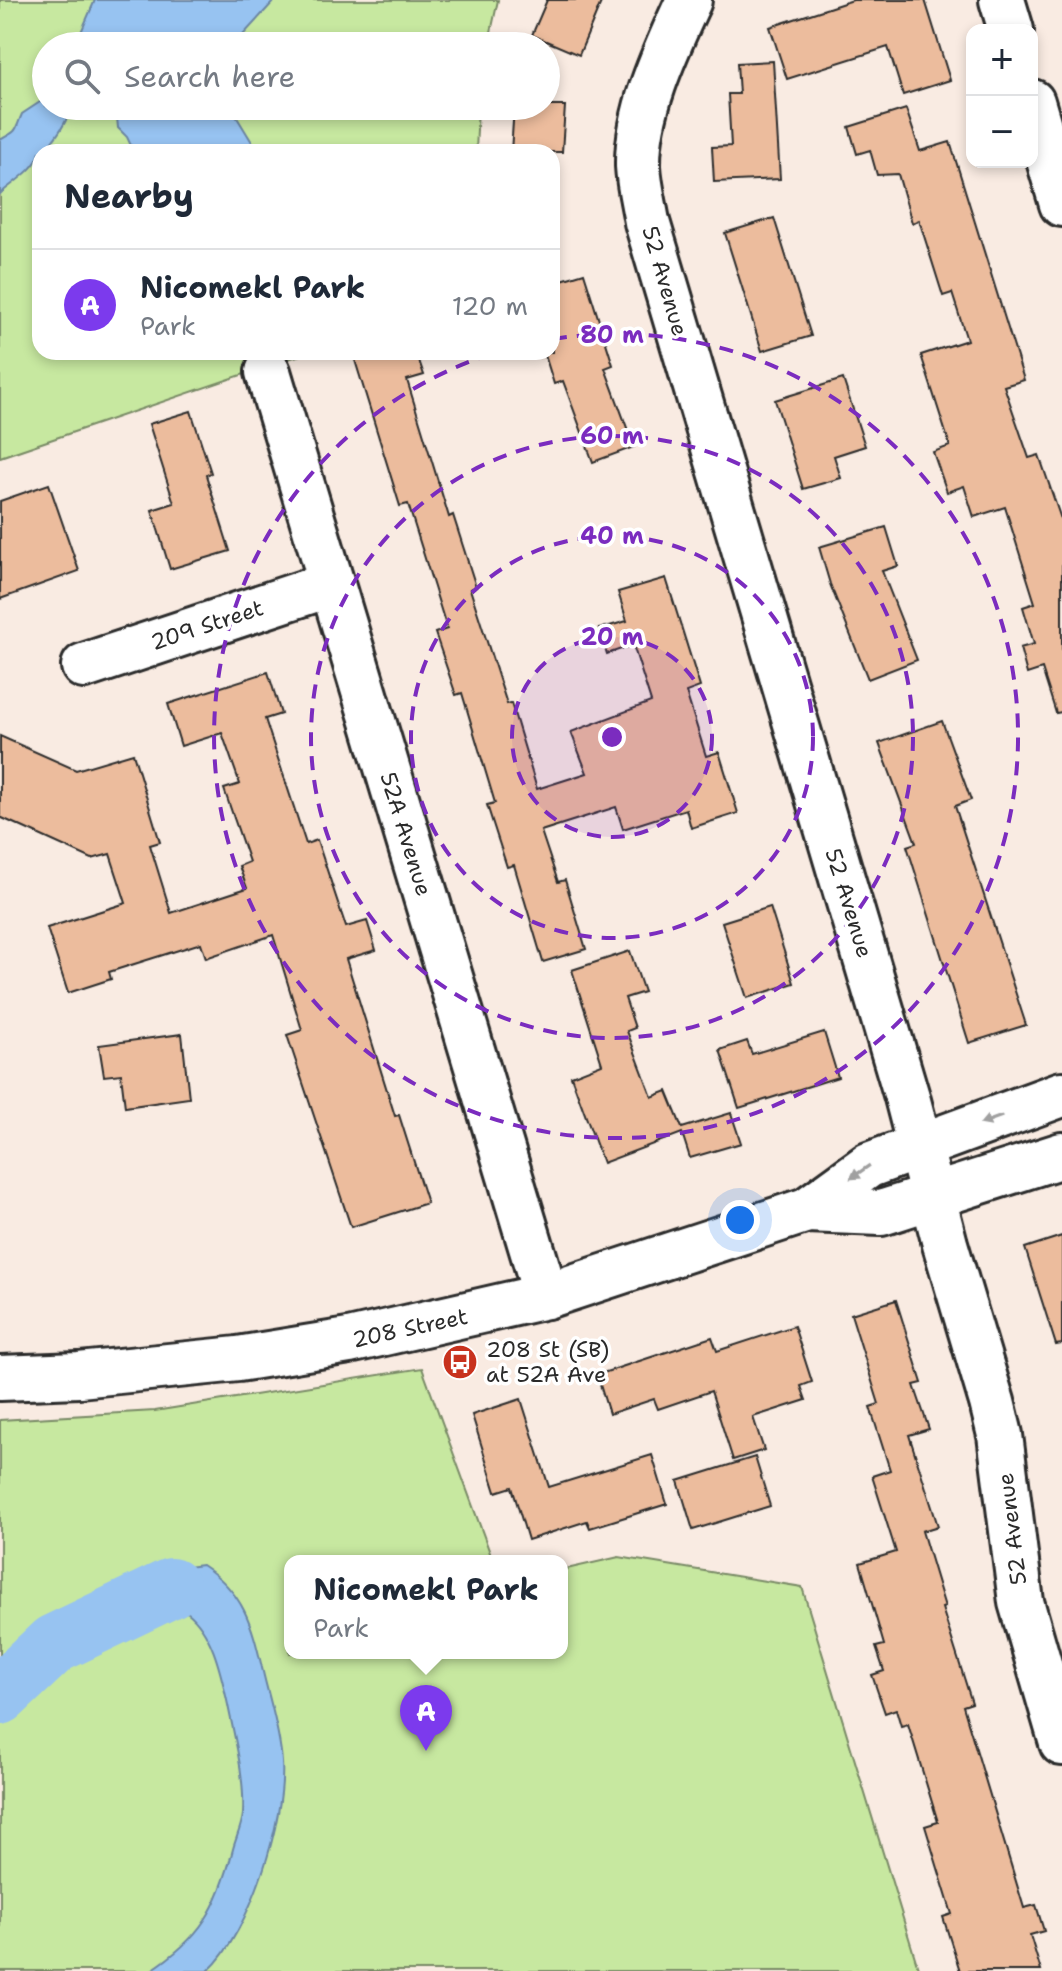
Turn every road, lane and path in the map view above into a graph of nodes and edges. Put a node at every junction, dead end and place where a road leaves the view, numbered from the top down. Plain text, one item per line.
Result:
1 (689, 0) edge
2 (1002, 0) edge
3 (1009, 24) edge
4 (1038, 122) edge
5 (1062, 204) edge
6 (268, 372) dead end
7 (331, 584) junction
8 (84, 666) dead end
9 (1062, 1094) edge
10 (920, 1146) junction
11 (1062, 1155) edge
12 (933, 1197) junction
13 (807, 1210) junction
14 (546, 1296) junction
15 (0, 1378) edge
16 (1062, 1743) edge

1 - 10 street, 52 Avenue
2 - 3 street
4 - 5 street
6 - 7 street, 52A Avenue
7 - 8 street, 209 Street
7 - 14 street, 52A Avenue
9 -> 10 street, 208 Street
10 - 12 street, 52 Avenue
10 -> 13 street, 208 Street
11 - 12 street, 208 Street
12 - 13 street, 208 Street
12 - 16 street, 52 Avenue
13 - 14 street, 208 Street
14 - 15 street, 208 Street

